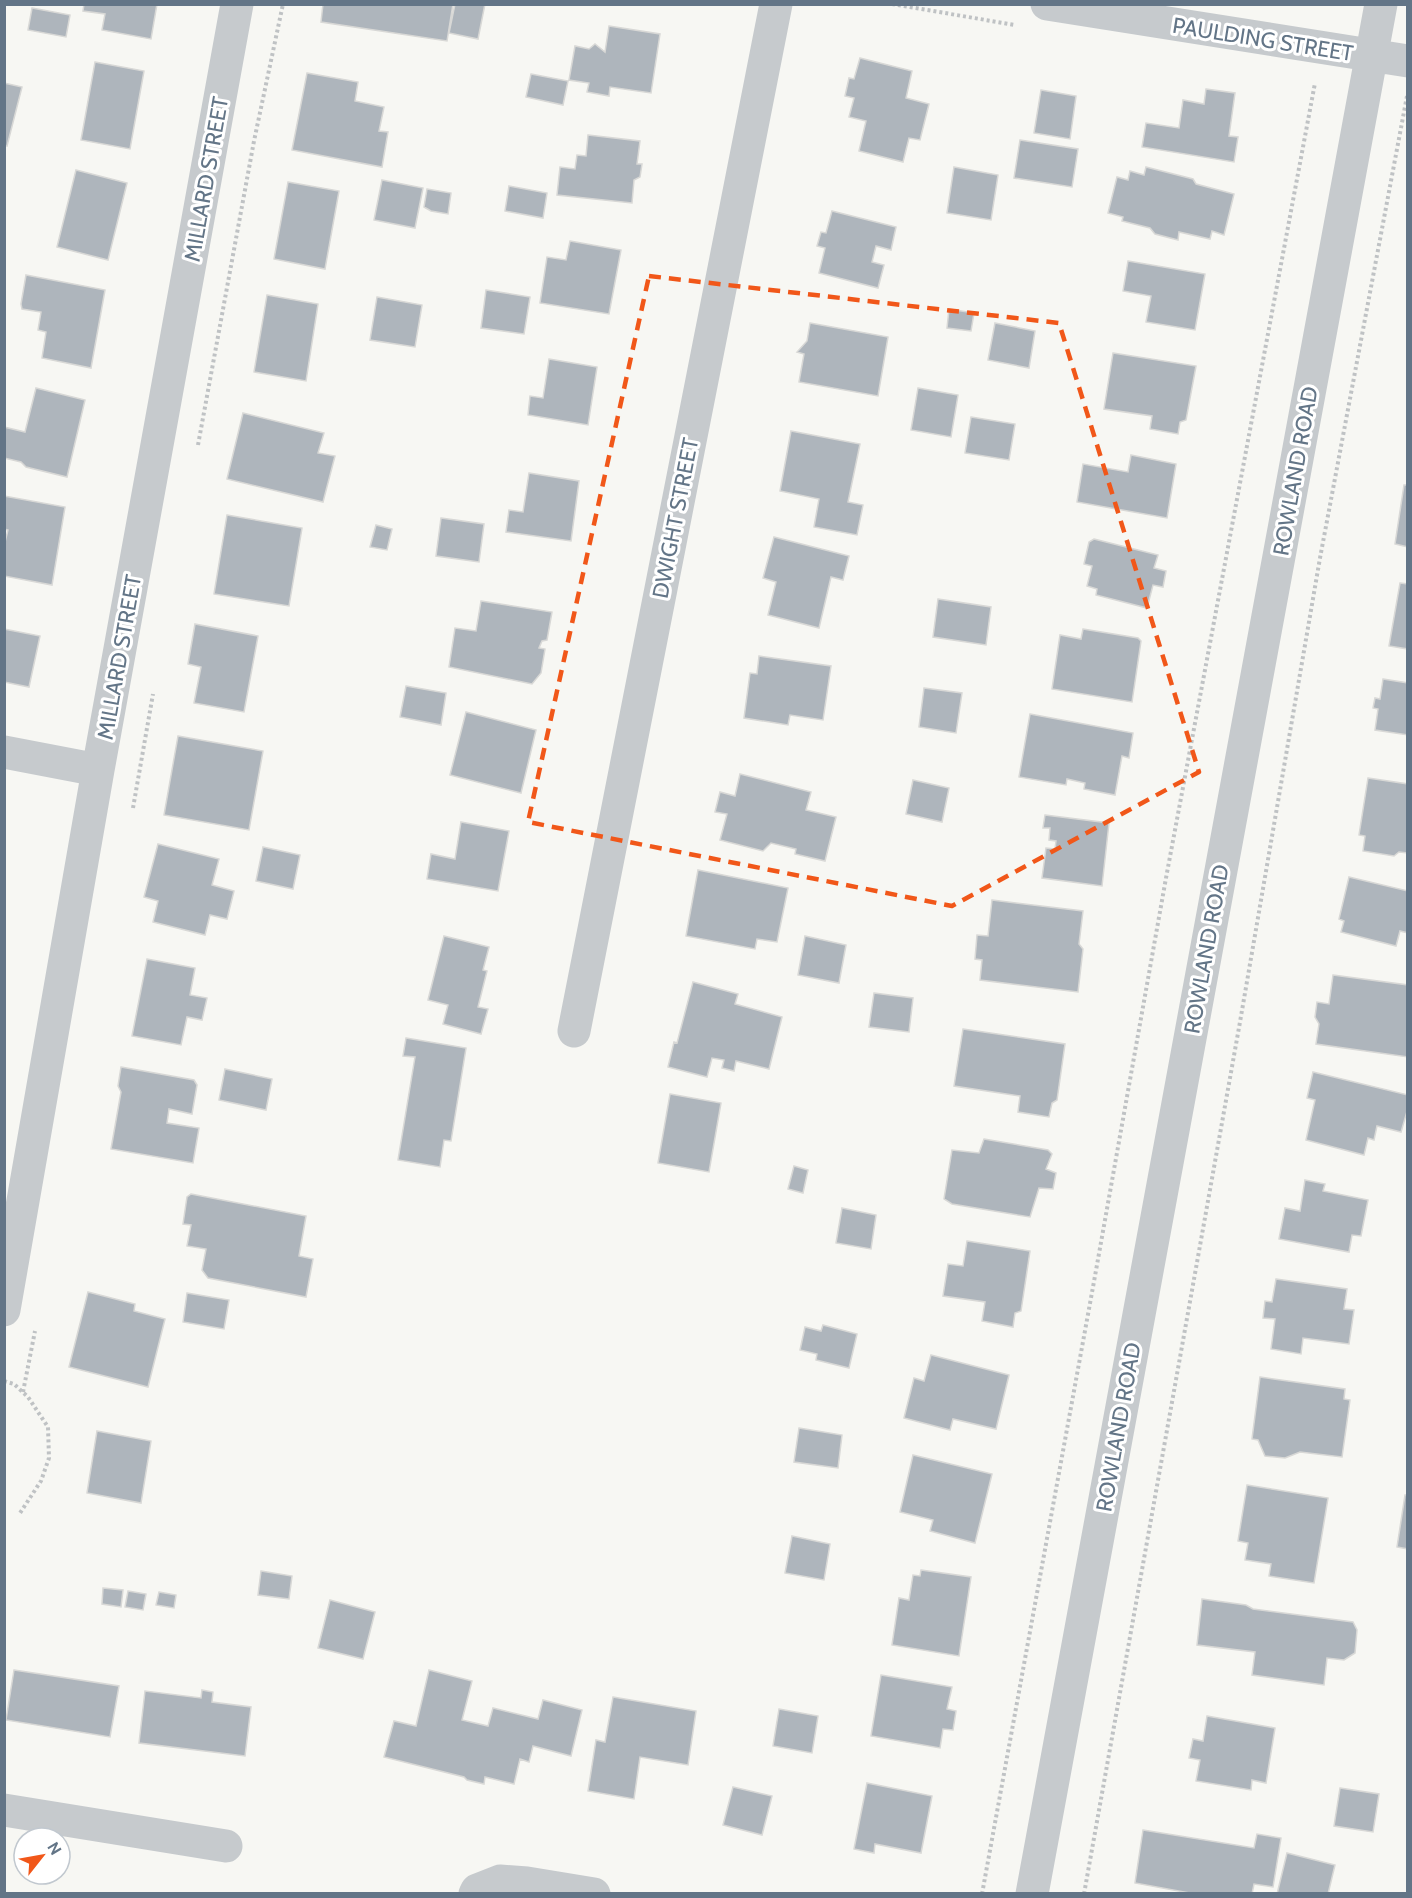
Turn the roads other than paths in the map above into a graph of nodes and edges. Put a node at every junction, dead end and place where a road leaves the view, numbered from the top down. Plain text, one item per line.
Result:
1 (237, 4) edge
2 (776, 4) edge
3 (1047, 4) edge
4 (1381, 4) edge
5 (1372, 56) junction
6 (1407, 61) edge
7 (4, 752) edge
8 (98, 770) junction
9 (574, 1031) dead end
10 (4, 1310) edge
11 (4, 1810) edge
12 (226, 1846) dead end
13 (476, 1892) edge
14 (594, 1893) edge
15 (1032, 1893) edge

1 - 8 street, MILLARD STREET
2 - 9 street, DWIGHT STREET
3 - 5 street, PAULDING STREET
4 - 5 street, ROWLAND ROAD
5 - 6 street, PAULDING STREET
5 - 15 street, ROWLAND ROAD
7 - 8 street
8 - 10 street, MILLARD STREET
11 - 12 street
13 - 14 street

